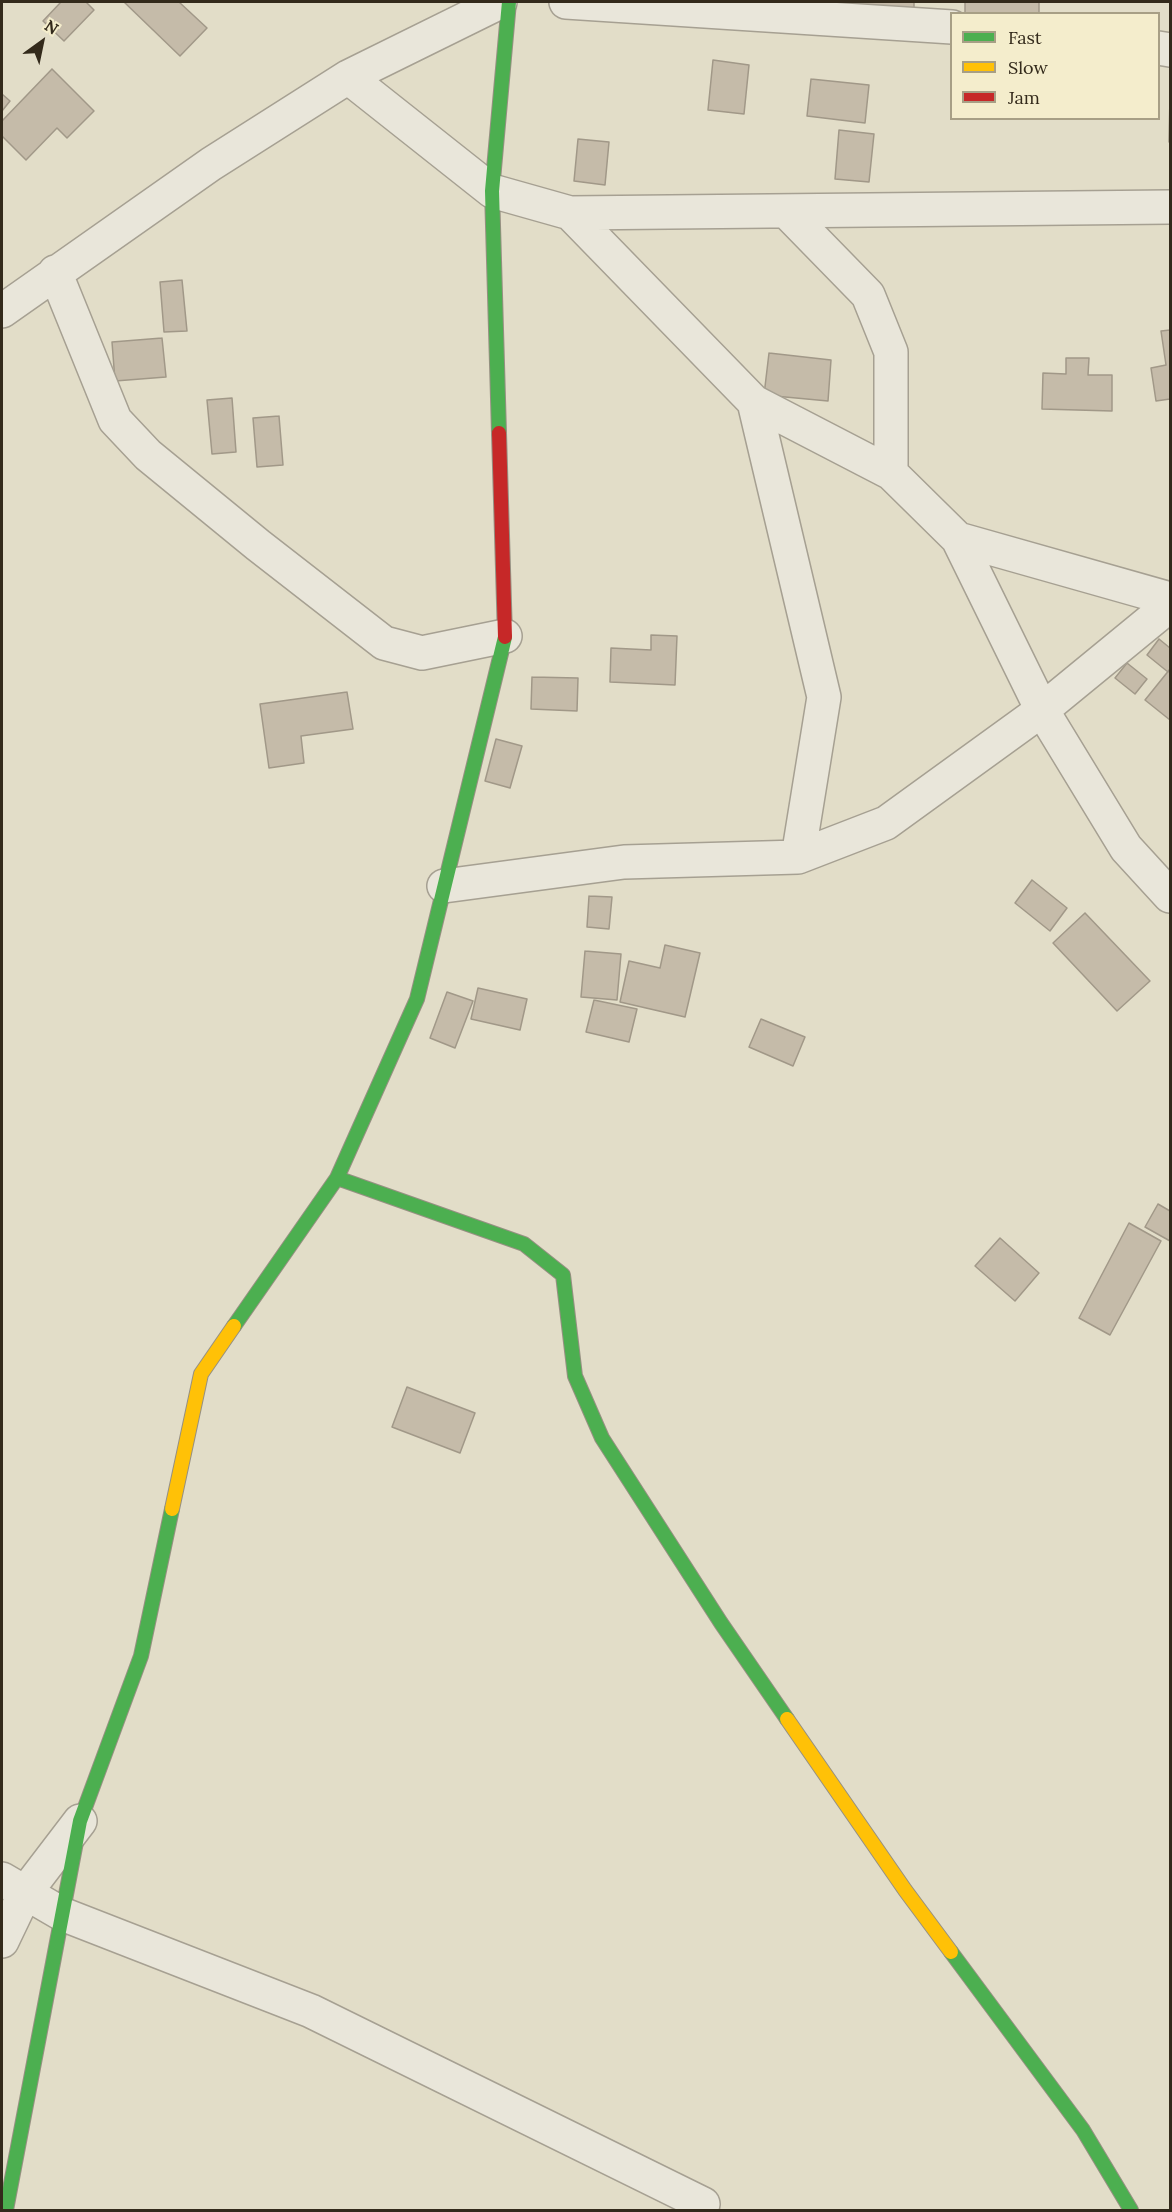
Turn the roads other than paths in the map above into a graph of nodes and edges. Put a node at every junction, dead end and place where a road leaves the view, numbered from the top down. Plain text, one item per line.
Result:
1 (500, 2) edge
2 (509, 2) edge
3 (566, 2) edge
4 (950, 27) edge
5 (348, 77) junction
6 (492, 191) junction
7 (1170, 207) edge
8 (786, 211) junction
9 (570, 213) junction
10 (56, 272) junction
11 (2, 310) edge
12 (754, 402) junction
13 (891, 473) junction
14 (958, 539) junction
15 (1170, 599) edge
16 (1170, 604) edge
17 (506, 636) junction
18 (1042, 710) junction
19 (798, 857) junction
20 (444, 886) junction
21 (1170, 896) edge
22 (337, 1178) junction
23 (80, 1821) junction
24 (13, 1886) edge
25 (62, 1914) junction
26 (2, 1941) edge
27 (703, 2204) dead end
28 (6, 2211) edge
29 (1131, 2211) edge

1 - 5 street
2 - 6 street
3 - 4 street
5 - 6 street
5 - 10 street
6 - 9 street
6 - 17 street
7 - 8 street
8 - 9 street
8 - 13 street
9 - 12 street
10 - 11 street
10 - 17 street
12 - 13 street
12 - 19 street
13 - 14 street
14 - 15 street
14 - 18 street
16 - 18 street
17 - 20 street
18 - 19 street
18 - 21 street
19 - 20 street
20 - 22 street
22 - 23 street
22 - 29 street
23 - 24 street
23 - 25 street
24 - 25 street
24 - 26 street
25 - 27 street
25 - 28 street

